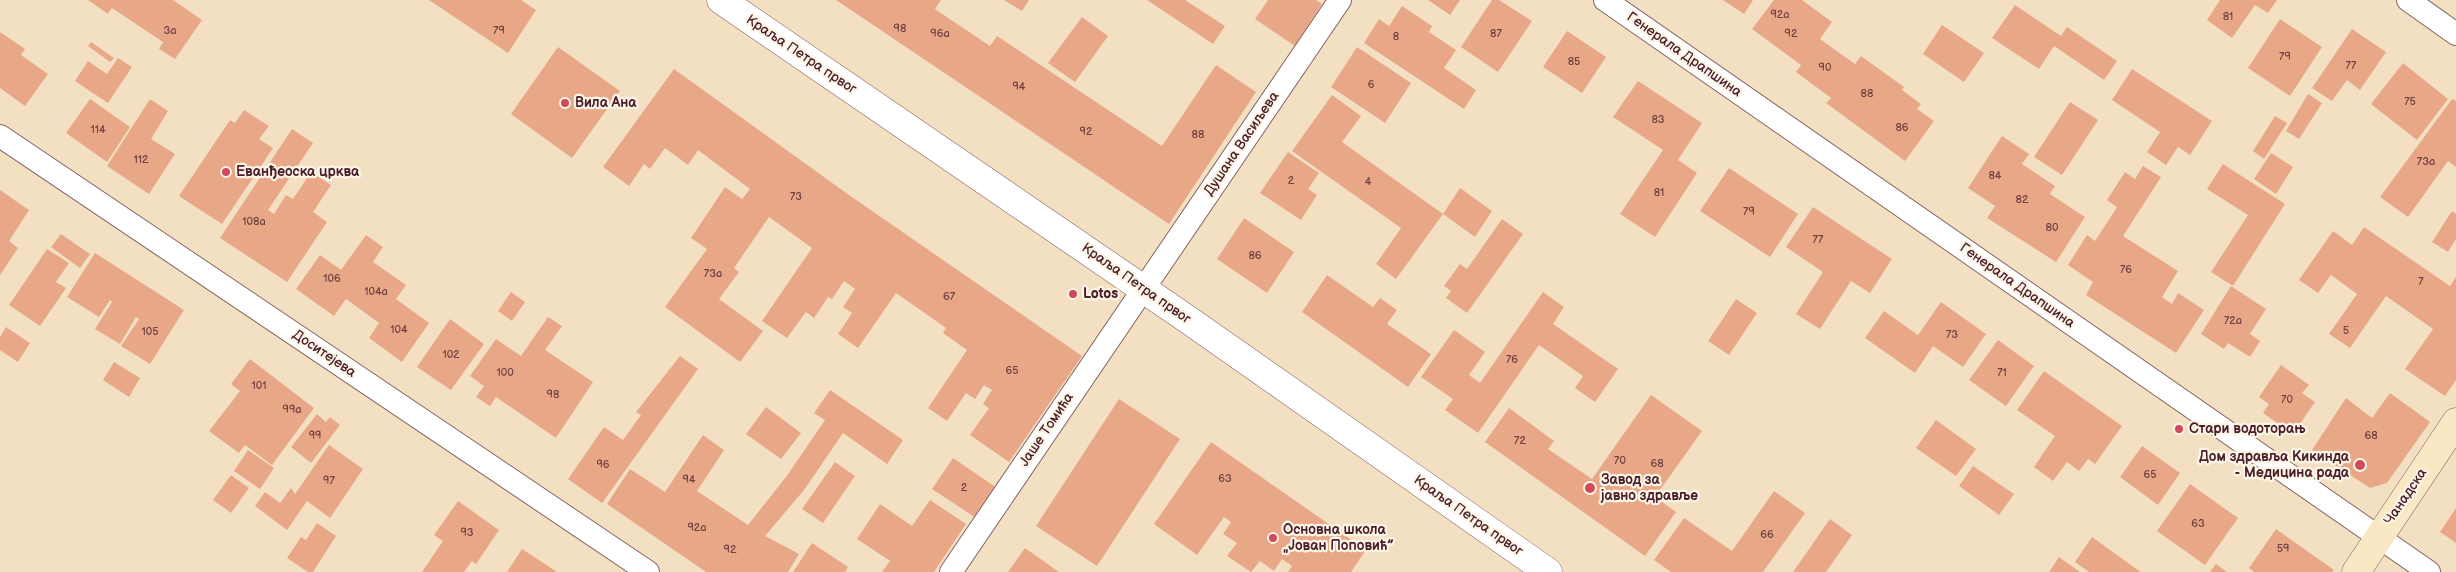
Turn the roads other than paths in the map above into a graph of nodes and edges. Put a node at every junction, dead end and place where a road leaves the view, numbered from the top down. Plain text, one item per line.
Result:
1 (721, 0) edge
2 (1340, 0) edge
3 (1605, 0) edge
4 (2408, 0) edge
5 (2456, 34) edge
6 (0, 136) edge
7 (1143, 289) junction
8 (2456, 422) edge
9 (2379, 537) junction
10 (648, 572) edge
11 (951, 572) edge
12 (1548, 572) edge
13 (2356, 572) edge
14 (2429, 572) edge

1 - 7 street, Краља Петра првог
2 - 7 street, Душана Васиљева
3 - 9 street, Генерала Драпшина
4 - 5 street
6 - 10 street, Доситејева
7 - 11 street, Јаше Томића
7 - 12 street, Краља Петра првог
8 - 9 main road, Чанадска
9 - 13 main road, Чанадска
9 - 14 street, Генерала Драпшина

